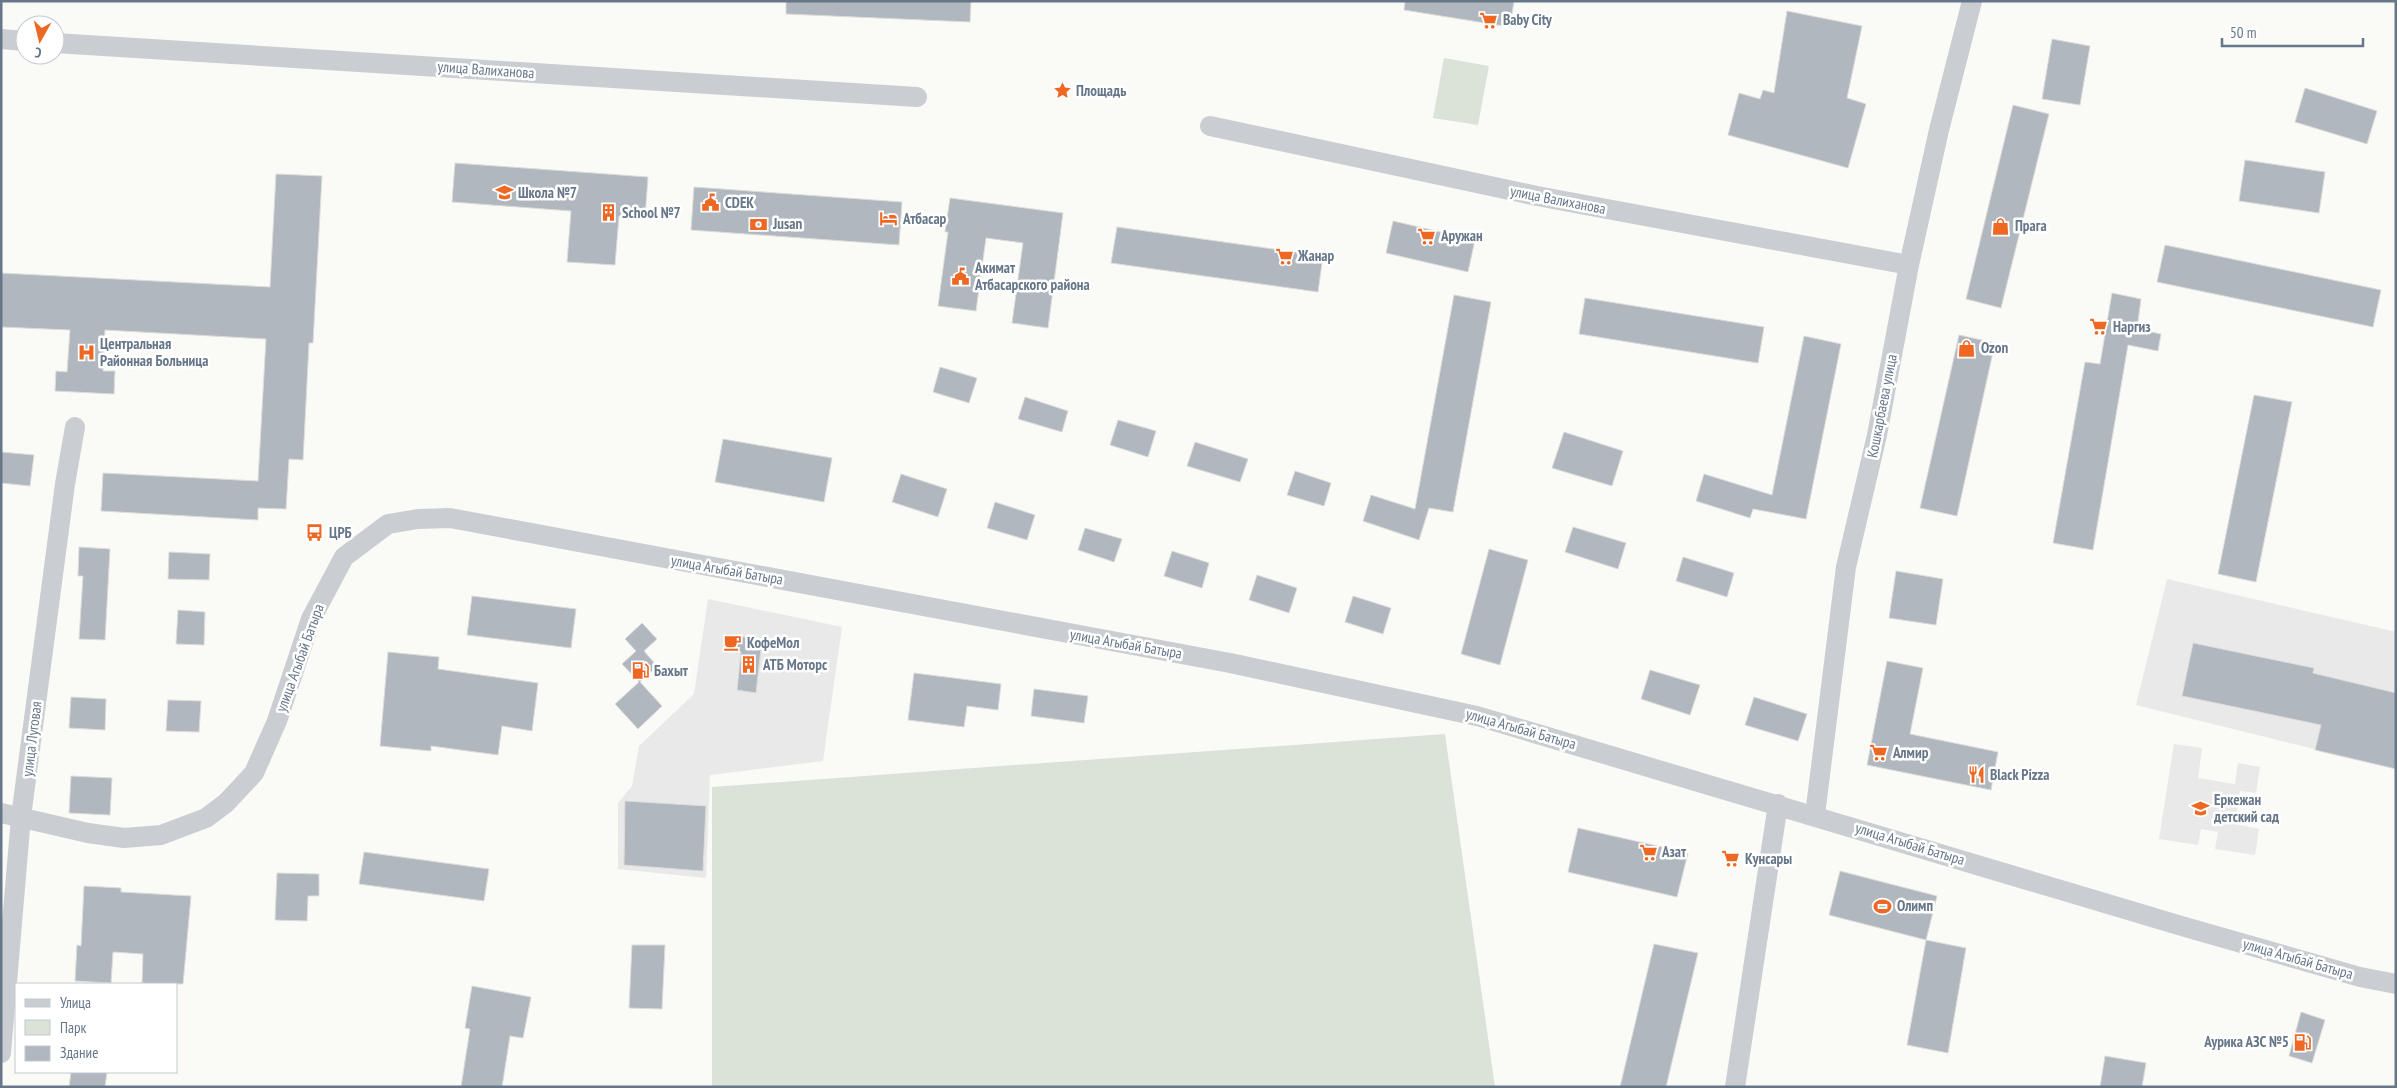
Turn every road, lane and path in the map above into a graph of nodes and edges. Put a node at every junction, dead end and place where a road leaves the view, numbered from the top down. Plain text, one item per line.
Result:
1 (1972, 1) edge
2 (1, 39) edge
3 (15, 40) edge
4 (65, 43) edge
5 (918, 97) dead end
6 (1210, 126) dead end
7 (1909, 265) junction
8 (75, 427) dead end
9 (1778, 804) junction
10 (1, 813) edge
11 (1815, 815) junction
12 (21, 817) junction
13 (2396, 984) edge
14 (3, 1006) edge
15 (1, 1053) edge
16 (1735, 1087) edge

1 - 7 street, Кошкарбаева улица
2 - 3 street
4 - 5 street, улица Валиханова
6 - 7 street, улица Валиханова
7 - 11 street, Кошкарбаева улица
8 - 12 street, улица Луговая
9 - 11 street, улица Агыбай Батыра
9 - 12 street, улица Агыбай Батыра
9 - 16 street
10 - 12 street, улица Агыбай Батыра
11 - 13 street, улица Агыбай Батыра
12 - 14 street, улица Луговая
14 - 15 street, улица Луговая

